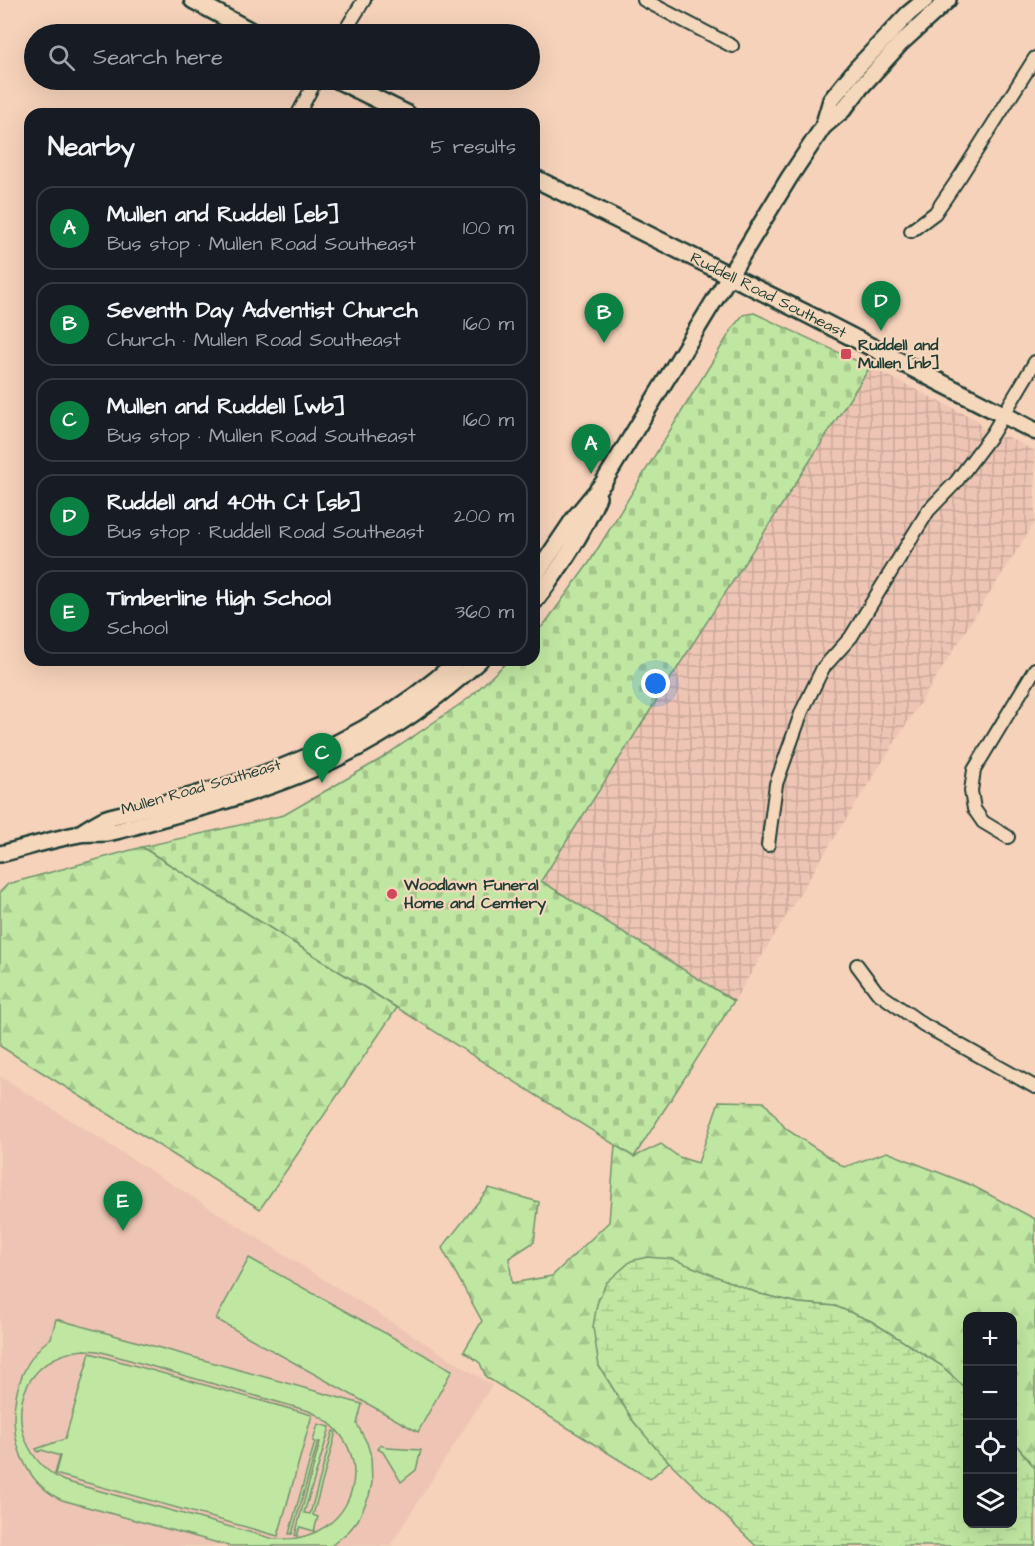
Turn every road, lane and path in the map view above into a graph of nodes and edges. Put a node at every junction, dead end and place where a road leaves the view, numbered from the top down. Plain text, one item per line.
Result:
1 (193, 0) edge
2 (364, 0) edge
3 (644, 0) edge
4 (925, 0) edge
5 (948, 0) edge
6 (237, 24) edge
7 (349, 24) edge
8 (732, 46) dead end
9 (1035, 58) edge
10 (311, 90) edge
11 (358, 90) edge
12 (301, 108) edge
13 (394, 108) edge
14 (823, 127) junction
15 (540, 181) edge
16 (911, 231) dead end
17 (730, 276) junction
18 (1035, 363) edge
19 (1003, 414) junction
20 (1035, 431) edge
21 (603, 483) junction
22 (540, 569) edge
23 (540, 594) edge
24 (452, 666) edge
25 (473, 666) edge
26 (1035, 669) edge
27 (77, 834) junction
28 (1008, 837) dead end
29 (768, 845) dead end
30 (0, 855) edge
31 (857, 965) dead end
32 (1035, 1087) edge

1 - 6 main road
2 - 7 street
3 - 8 street
4 - 14 street
5 - 14 street
9 - 16 street
10 - 12 street
11 - 13 main road
14 - 17 street
15 - 17 main road, Ruddell Road Southeast
17 - 19 main road, Ruddell Road Southeast
17 - 21 street
18 - 19 street
19 - 20 main road, Ruddell Road Southeast
19 - 29 street
21 - 22 street
21 - 23 street
24 - 27 street, Mullen Road Southeast
25 - 27 street, Mullen Road Southeast
26 - 28 street
27 - 30 street, Mullen Road Southeast
31 - 32 street

